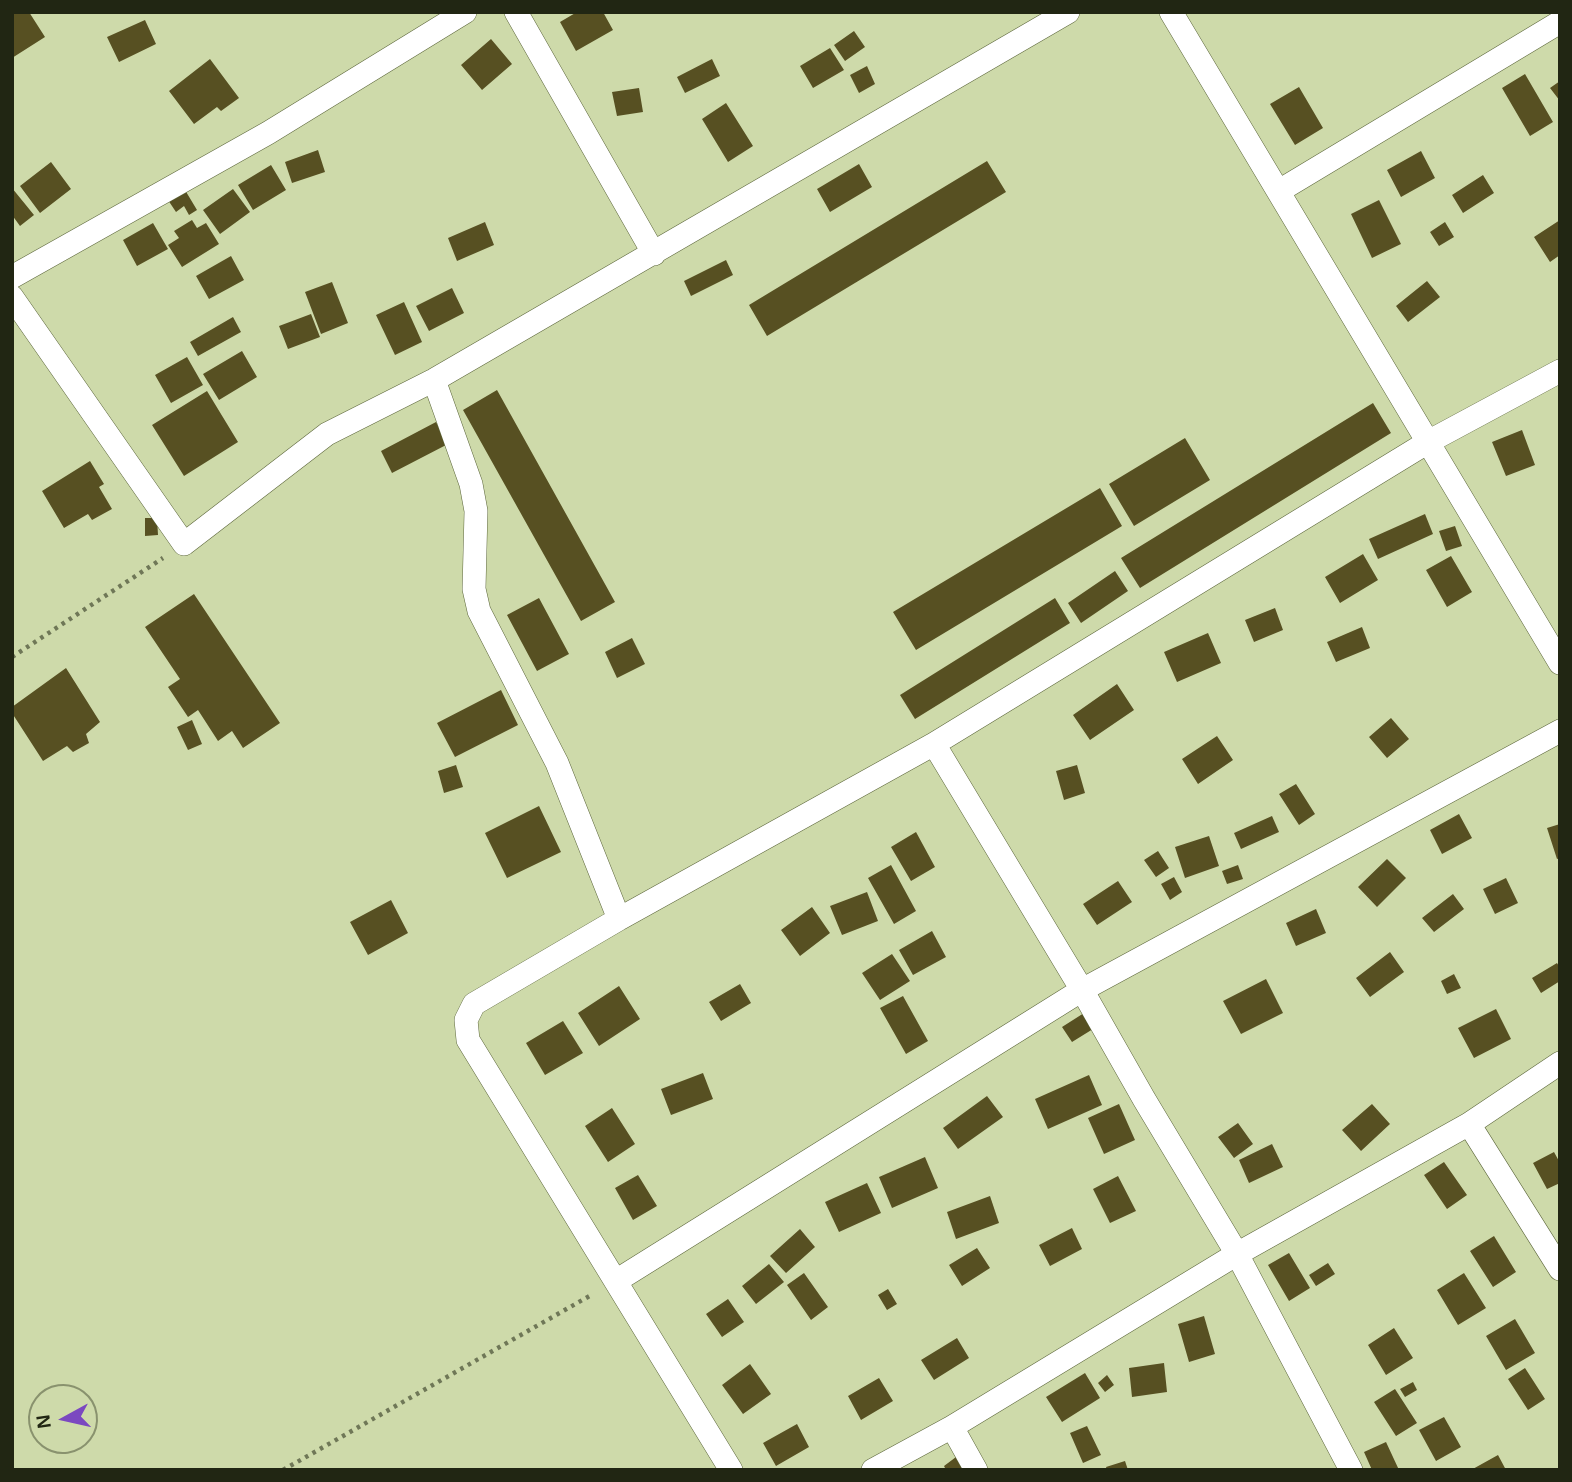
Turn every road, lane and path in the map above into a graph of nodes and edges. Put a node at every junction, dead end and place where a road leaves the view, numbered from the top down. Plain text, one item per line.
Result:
1 (465, 12) edge
2 (516, 12) edge
3 (1068, 12) edge
4 (1171, 12) edge
5 (1560, 22) edge
6 (1279, 191) junction
7 (654, 254) junction
8 (12, 277) edge
9 (12, 298) edge
10 (1560, 371) edge
11 (435, 380) junction
12 (1428, 442) junction
13 (184, 544) junction
14 (12, 657) edge
15 (1560, 663) edge
16 (1560, 732) edge
17 (934, 744) junction
18 (619, 919) junction
19 (1082, 990) junction
20 (1560, 1063) edge
21 (1469, 1124) junction
22 (1237, 1254) junction
23 (1560, 1269) edge
24 (616, 1281) junction
25 (952, 1427) junction
26 (283, 1470) edge
27 (731, 1470) edge
28 (873, 1470) edge
29 (976, 1470) edge
30 (1351, 1470) edge

1 - 8 street
2 - 7 street
3 - 7 street
4 - 6 street
5 - 6 street
6 - 12 street
7 - 11 street
9 - 13 street
10 - 12 street
11 - 13 street
11 - 18 street
12 - 15 street
12 - 17 street
13 - 14 path
16 - 19 street
17 - 18 street
17 - 19 street
18 - 24 street
19 - 22 street
19 - 24 street
20 - 21 street
21 - 22 street
21 - 23 street
22 - 25 street
22 - 30 street
24 - 26 path
24 - 27 street
25 - 28 street
25 - 29 street

